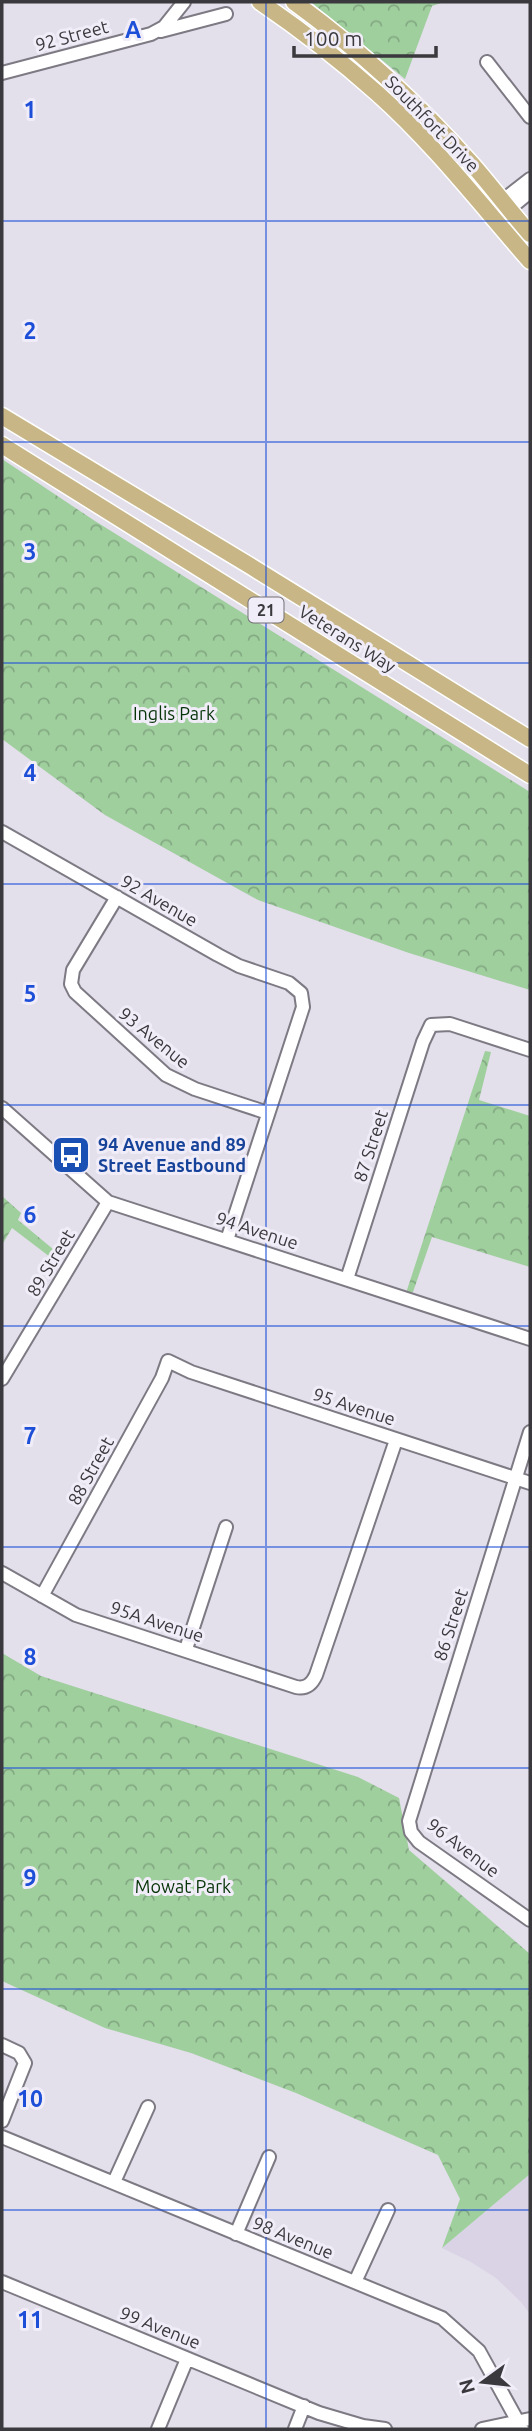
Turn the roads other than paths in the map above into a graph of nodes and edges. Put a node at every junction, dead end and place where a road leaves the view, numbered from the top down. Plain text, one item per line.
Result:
1 (184, 2) edge
2 (260, 2) edge
3 (294, 2) edge
4 (226, 13) dead end
5 (151, 34) junction
6 (487, 62) dead end
7 (2, 73) edge
8 (530, 117) edge
9 (530, 178) edge
10 (530, 192) edge
11 (506, 205) junction
12 (491, 216) junction
13 (530, 234) edge
14 (530, 261) edge
15 (2, 416) edge
16 (2, 445) edge
17 (530, 740) edge
18 (530, 775) edge
19 (2, 832) edge
20 (117, 897) junction
21 (530, 1050) edge
22 (2, 1108) edge
23 (268, 1113) junction
24 (108, 1202) junction
25 (228, 1240) junction
26 (347, 1279) junction
27 (530, 1339) edge
28 (168, 1361) joint
29 (2, 1379) edge
30 (530, 1432) edge
31 (396, 1440) junction
32 (516, 1478) junction
33 (530, 1483) edge
34 (226, 1527) dead end
35 (2, 1573) edge
36 (42, 1596) junction
37 (186, 1650) junction
38 (409, 1828) joint
39 (530, 1920) edge
40 (2, 2045) edge
41 (148, 2107) dead end
42 (2, 2121) edge
43 (2, 2137) edge
44 (269, 2157) dead end
45 (114, 2182) junction
46 (388, 2210) dead end
47 (236, 2234) junction
48 (2, 2282) edge
49 (355, 2282) junction
50 (187, 2359) junction
51 (304, 2406) junction
52 (524, 2424) edge
53 (158, 2429) edge
54 (295, 2429) edge
55 (385, 2429) edge
56 (482, 2429) edge

1 - 5 street, 92 Street
2 - 12 main road, Southfort Drive
3 - 11 main road, Southfort Drive
4 - 5 street, 92 Street
5 - 7 street, 92 Street
6 - 8 street
9 - 11 street
10 - 11 street
11 - 12 street
11 - 13 main road, Southfort Drive
12 - 14 main road, Southfort Drive
15 - 17 main road, Veterans Way / 21
16 - 18 main road, Veterans Way / 21
19 - 20 street, 92 Avenue
20 - 23 street, 92 Avenue
20 - 23 street, 93 Avenue
21 - 26 street, 87 Street
22 - 24 street, 94 Avenue
23 - 25 street
24 - 25 street, 94 Avenue
24 - 29 street, 89 Street
25 - 26 street, 94 Avenue
26 - 27 street, 94 Avenue
28 - 31 street, 95 Avenue
28 - 36 street, 88 Street
30 - 32 street, 86 Street
31 - 32 street, 95 Avenue
31 - 37 street, 95A Avenue
32 - 33 street, 95 Avenue
32 - 38 street, 86 Street
34 - 37 street
35 - 36 street, 95A Avenue
36 - 37 street, 95A Avenue
38 - 39 street, 96 Avenue
40 - 42 street
41 - 45 street
43 - 45 street, 98 Avenue
44 - 47 street
45 - 47 street, 98 Avenue
46 - 49 street
47 - 49 street, 98 Avenue
48 - 50 street, 99 Avenue
49 - 52 street, 98 Avenue
50 - 51 street, 99 Avenue
50 - 53 street
51 - 54 street
51 - 55 street, 99 Avenue
52 - 56 street

